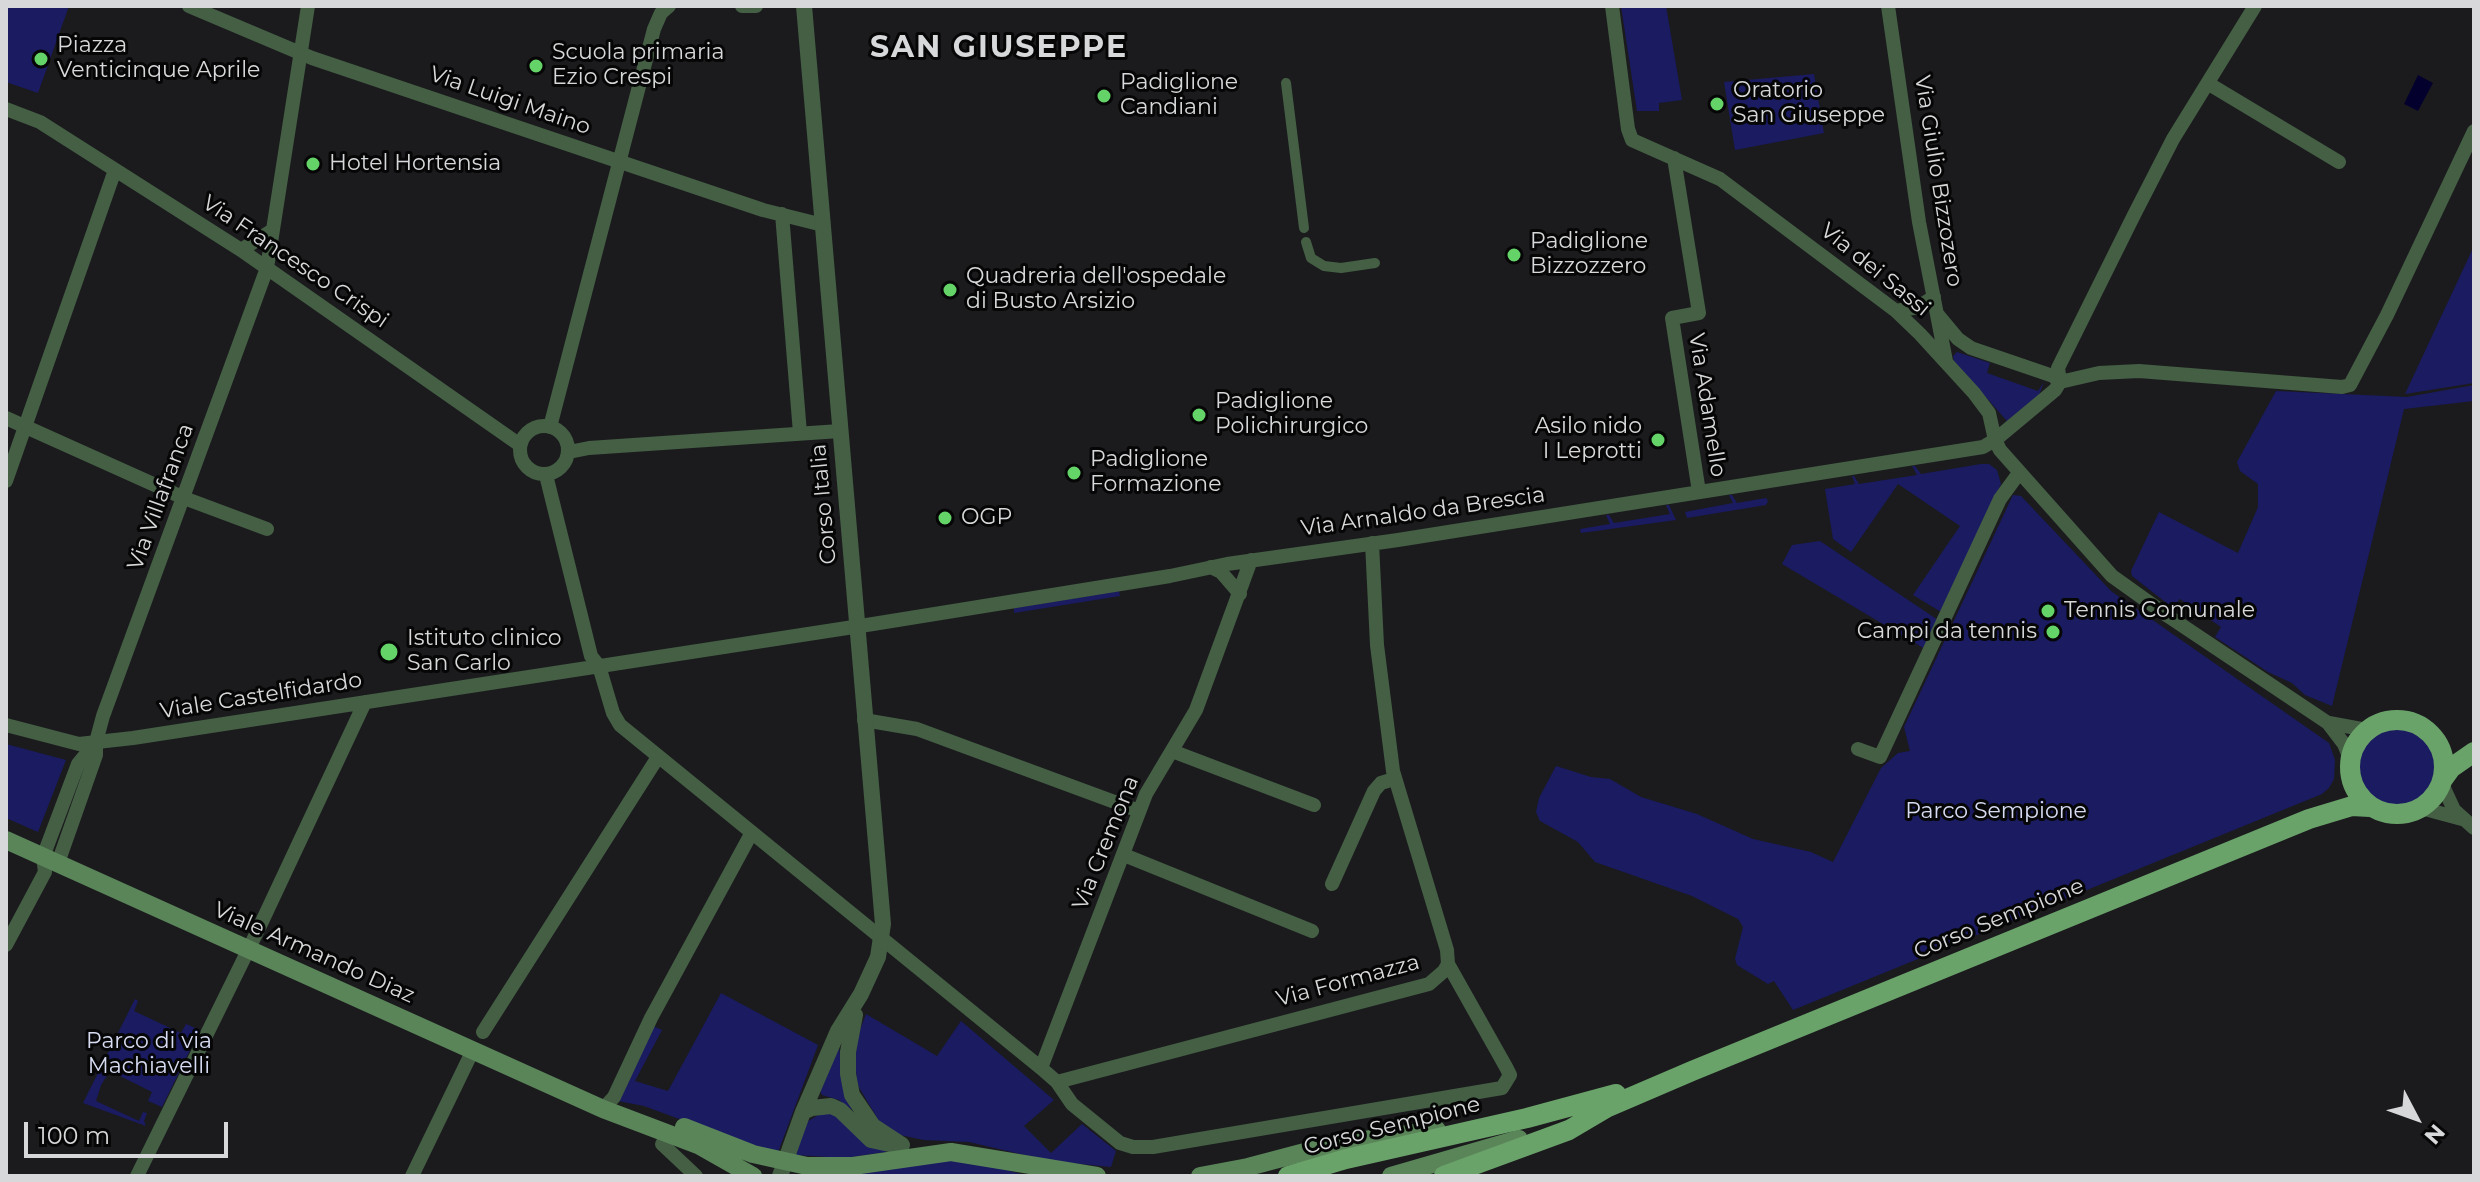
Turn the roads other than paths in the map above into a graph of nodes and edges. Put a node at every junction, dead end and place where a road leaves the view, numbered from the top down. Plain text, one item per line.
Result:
1 (189, 6) edge
2 (308, 6) edge
3 (669, 6) edge
4 (742, 6) edge
5 (756, 6) edge
6 (803, 6) edge
7 (1612, 6) edge
8 (1888, 6) edge
9 (2255, 6) edge
10 (301, 53) junction
11 (1286, 83) dead end
12 (2209, 84) junction
13 (6, 109) edge
14 (2474, 131) edge
15 (1674, 158) junction
16 (618, 162) junction
17 (2339, 162) dead end
18 (115, 170) junction
19 (782, 214) junction
20 (823, 225) junction
21 (1304, 228) dead end
22 (273, 230) junction
23 (1306, 242) dead end
24 (241, 250) junction
25 (1375, 263) dead end
26 (267, 268) junction
27 (1934, 297) junction
28 (1896, 311) junction
29 (1938, 315) junction
30 (1977, 351) junction
31 (1946, 362) junction
32 (2060, 382) junction
33 (6, 418) edge
34 (25, 427) junction
35 (550, 427) junction
36 (840, 431) junction
37 (800, 433) junction
38 (1995, 440) junction
39 (520, 445) junction
40 (569, 452) junction
41 (2019, 473) junction
42 (546, 475) junction
43 (6, 481) edge
44 (1699, 492) junction
45 (184, 498) junction
46 (267, 529) dead end
47 (1372, 543) junction
48 (1251, 560) junction
49 (1211, 567) junction
50 (1240, 594) junction
51 (856, 625) junction
52 (599, 666) junction
53 (365, 702) junction
54 (864, 720) junction
55 (2328, 723) junction
56 (6, 725) edge
57 (2367, 730) junction
58 (2437, 741) junction
59 (96, 742) junction
60 (1858, 749) dead end
61 (2474, 750) edge
62 (1172, 751) junction
63 (658, 757) junction
64 (2350, 768) junction
65 (1394, 779) junction
66 (2442, 781) junction
67 (1314, 805) dead end
68 (2370, 807) junction
69 (2421, 808) junction
70 (1139, 811) junction
71 (2325, 813) junction
72 (2468, 824) edge
73 (751, 834) junction
74 (6, 840) edge
75 (1124, 855) junction
76 (51, 860) junction
77 (1332, 884) dead end
78 (1312, 931) dead end
79 (883, 937) junction
80 (6, 945) edge
81 (248, 950) junction
82 (1448, 964) junction
83 (861, 994) junction
84 (479, 1039) junction
85 (1041, 1068) junction
86 (1692, 1071) junction
87 (1057, 1082) junction
88 (1608, 1107) junction
89 (603, 1109) junction
90 (803, 1112) junction
91 (1527, 1118) junction
92 (663, 1119) junction
93 (662, 1144) junction
94 (902, 1145) junction
95 (939, 1153) junction
96 (986, 1156) junction
97 (137, 1176) edge
98 (412, 1176) edge
99 (696, 1176) edge
100 (730, 1176) edge
101 (753, 1176) edge
102 (780, 1176) edge
103 (798, 1176) edge
104 (1037, 1176) edge
105 (1097, 1176) edge
106 (1200, 1176) edge
107 (1288, 1176) edge
108 (1391, 1176) edge
109 (1444, 1176) edge

1 - 10 street, Via Luigi Maino
2 - 10 street, Via Villafranca
3 - 16 street
4 - 5 street
6 - 20 street, Corso Italia
7 - 15 street, Via dei Sassi
8 - 27 street, Via Giulio Bizzozero
9 - 12 street
10 - 16 street, Via Luigi Maino
10 - 22 street, Via Villafranca
11 - 21 street
12 - 17 street
12 - 32 street
13 - 18 street, Via Francesco Crispi
14 - 32 street
15 - 28 street, Via dei Sassi
15 - 44 street, Via Adamello
16 - 19 street, Via Luigi Maino
16 - 35 street
18 - 24 street, Via Francesco Crispi
18 - 34 street
19 - 20 street, Via Luigi Maino
19 - 37 street
20 - 36 street, Corso Italia
22 - 24 street
22 - 26 street, Via Villafranca
23 - 25 street
24 - 26 street, Via Francesco Crispi
26 - 39 street, Via Francesco Crispi
26 - 45 street, Via Villafranca
27 - 28 street
27 - 29 street, Via Giulio Bizzozero
28 - 31 street, Via dei Sassi
29 - 30 street
29 - 31 street, Via Giulio Bizzozero
30 - 31 street
30 - 32 street
31 - 38 street, Via dei Sassi
32 - 38 street
33 - 34 street
34 - 43 street
34 - 45 street
35 - 39 street
35 - 40 street
36 - 37 street
36 - 51 street, Corso Italia
37 - 40 street
38 - 41 street, Via dei Sassi
38 - 44 street, Via Arnaldo da Brescia
39 - 42 street, Via Francesco Crispi
40 - 42 street
41 - 55 street, Via dei Sassi
41 - 60 street
42 - 52 street
44 - 47 street, Via Arnaldo da Brescia
45 - 46 street
45 - 59 street, Via Villafranca
47 - 48 street, Via Arnaldo da Brescia
47 - 65 street, Via Formazza
48 - 49 street, Via Arnaldo da Brescia
48 - 50 street, Via Cremona
49 - 50 street
49 - 51 street, Via Arnaldo da Brescia
50 - 62 street, Via Cremona
51 - 52 street, Viale Castelfidardo
51 - 54 street, Corso Italia
52 - 53 street, Viale Castelfidardo
52 - 63 street
53 - 59 street, Viale Castelfidardo
53 - 81 street
54 - 70 street
54 - 79 street, Corso Italia
55 - 57 street, Via dei Sassi
55 - 64 street, Via dei Sassi
56 - 59 street, Viale Castelfidardo
57 - 58 main road
57 - 64 main road
58 - 61 main road
58 - 66 main road
59 - 76 street, Via Villafranca
61 - 66 main road
62 - 67 street
62 - 70 street, Via Cremona
63 - 73 street
63 - 84 street
64 - 68 main road
64 - 71 main road
65 - 77 street
65 - 82 street, Via Formazza
66 - 69 main road
66 - 72 street
68 - 69 main road
68 - 71 main road, Corso Sempione
69 - 72 street
70 - 75 street, Via Cremona
71 - 86 main road, Corso Sempione
73 - 79 street
73 - 89 street
74 - 76 main road, Viale Armando Diaz
75 - 78 street
75 - 85 street, Via Cremona
76 - 80 street, Via Villafranca
76 - 81 main road, Viale Armando Diaz
79 - 83 street, Corso Italia
79 - 85 street
81 - 84 main road, Viale Armando Diaz
81 - 97 street
82 - 87 street, Via Formazza
82 - 87 street
83 - 90 street
83 - 94 street
84 - 89 main road, Viale Armando Diaz
84 - 98 street
85 - 87 street
86 - 88 main road, Corso Sempione
86 - 91 main road, Corso Sempione
88 - 108 main road
88 - 109 main road, Corso Sempione
89 - 92 main road
89 - 93 main road
89 - 101 main road
90 - 94 street
90 - 102 street
91 - 106 main road
91 - 107 main road, Corso Sempione
92 - 95 main road
92 - 103 main road
93 - 99 street
93 - 100 main road
94 - 95 street
95 - 96 main road
96 - 104 main road
96 - 105 main road

